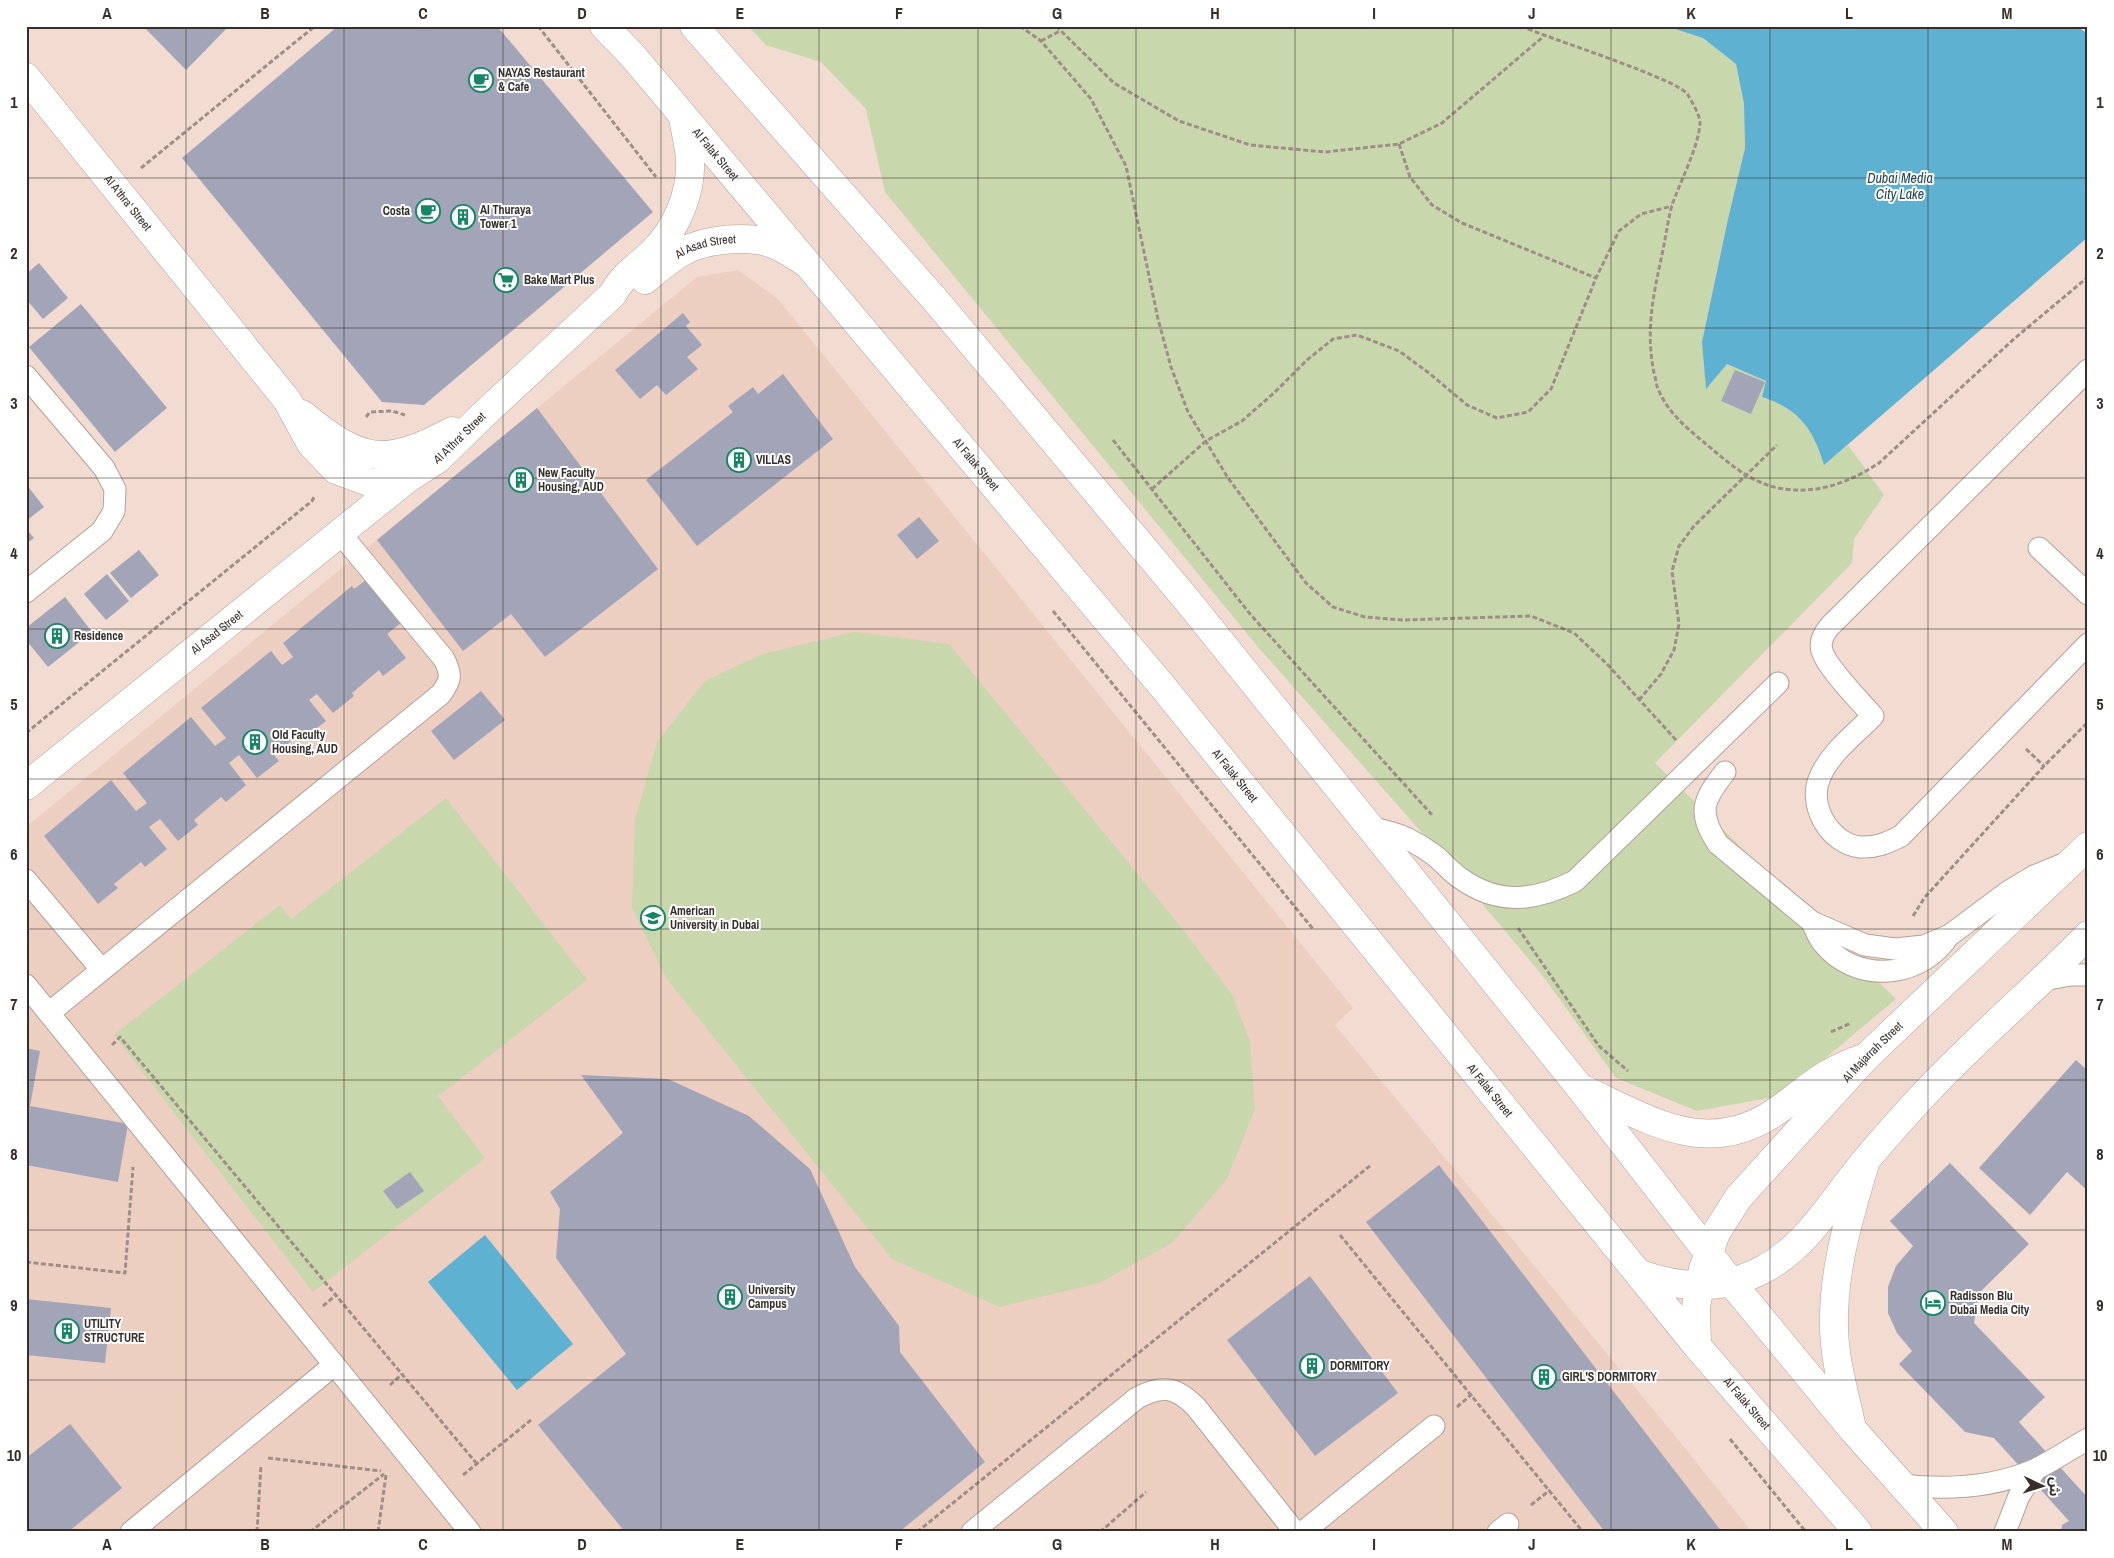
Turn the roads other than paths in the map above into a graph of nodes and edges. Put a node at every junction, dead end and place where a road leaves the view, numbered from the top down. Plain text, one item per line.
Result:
1 (604, 26) edge
2 (694, 26) edge
3 (26, 76) edge
4 (682, 117) junction
5 (806, 263) junction
6 (612, 295) junction
7 (2088, 370) edge
8 (26, 376) edge
9 (484, 414) junction
10 (338, 454) junction
11 (407, 479) junction
12 (340, 533) junction
13 (2039, 548) dead end
14 (26, 592) edge
15 (2088, 594) edge
16 (2088, 644) edge
17 (1778, 683) dead end
18 (1725, 772) dead end
19 (26, 786) edge
20 (1371, 827) junction
21 (2081, 854) edge
22 (26, 880) edge
23 (1812, 922) junction
24 (1950, 935) junction
25 (2088, 935) edge
26 (101, 970) junction
27 (2088, 975) edge
28 (2043, 980) junction
29 (26, 985) edge
30 (49, 1013) junction
31 (1866, 1057) junction
32 (1581, 1089) junction
33 (1866, 1160) junction
34 (1708, 1252) junction
35 (1640, 1274) junction
36 (1731, 1282) junction
37 (1699, 1286) junction
38 (1697, 1346) junction
39 (334, 1365) junction
40 (1434, 1426) dead end
41 (1853, 1430) junction
42 (2088, 1439) edge
43 (2034, 1470) junction
44 (1901, 1485) junction
45 (131, 1532) edge
46 (470, 1532) edge
47 (972, 1532) edge
48 (1295, 1532) edge
49 (1303, 1532) edge
50 (1858, 1532) edge
51 (1944, 1532) edge
52 (2005, 1532) edge

1 - 4 street, Al Falak Street
2 - 20 street
3 - 10 street, Al A'thra' Street
4 - 5 street, Al Falak Street
4 - 6 street, Al Asad Street
5 - 6 street, Al Asad Street
5 - 35 street, Al Falak Street
6 - 9 street, Al Asad Street
7 - 16 lane
8 - 14 lane
9 - 10 street, Al A'thra' Street
9 - 11 street, Al A'thra' Street
10 - 11 street, Al A'thra' Street
11 - 12 street, Al Asad Street
12 - 19 street, Al Asad Street
12 - 26 lane
13 - 15 lane
17 - 20 lane
18 - 23 lane
20 - 32 street
21 - 24 lane
21 - 31 street, Al Majarrah Street
22 - 26 lane
23 - 24 lane
23 - 24 lane
25 - 28 street
26 - 30 lane
27 - 28 lane
28 - 33 street
29 - 30 lane
30 - 39 lane
31 - 32 street
31 - 34 street, Al Majarrah Street
32 - 34 street
33 - 36 street
33 - 41 street
34 - 36 street
34 - 37 street, Al Majarrah Street
35 - 37 street
35 - 38 street, Al Falak Street
36 - 37 street
36 - 41 street
37 - 38 street, Al Majarrah Street
38 - 50 street, Al Falak Street
39 - 45 lane
39 - 46 lane
40 - 49 lane
41 - 44 street
42 - 43 lane
43 - 44 lane
43 - 52 lane
44 - 51 street
47 - 48 lane

